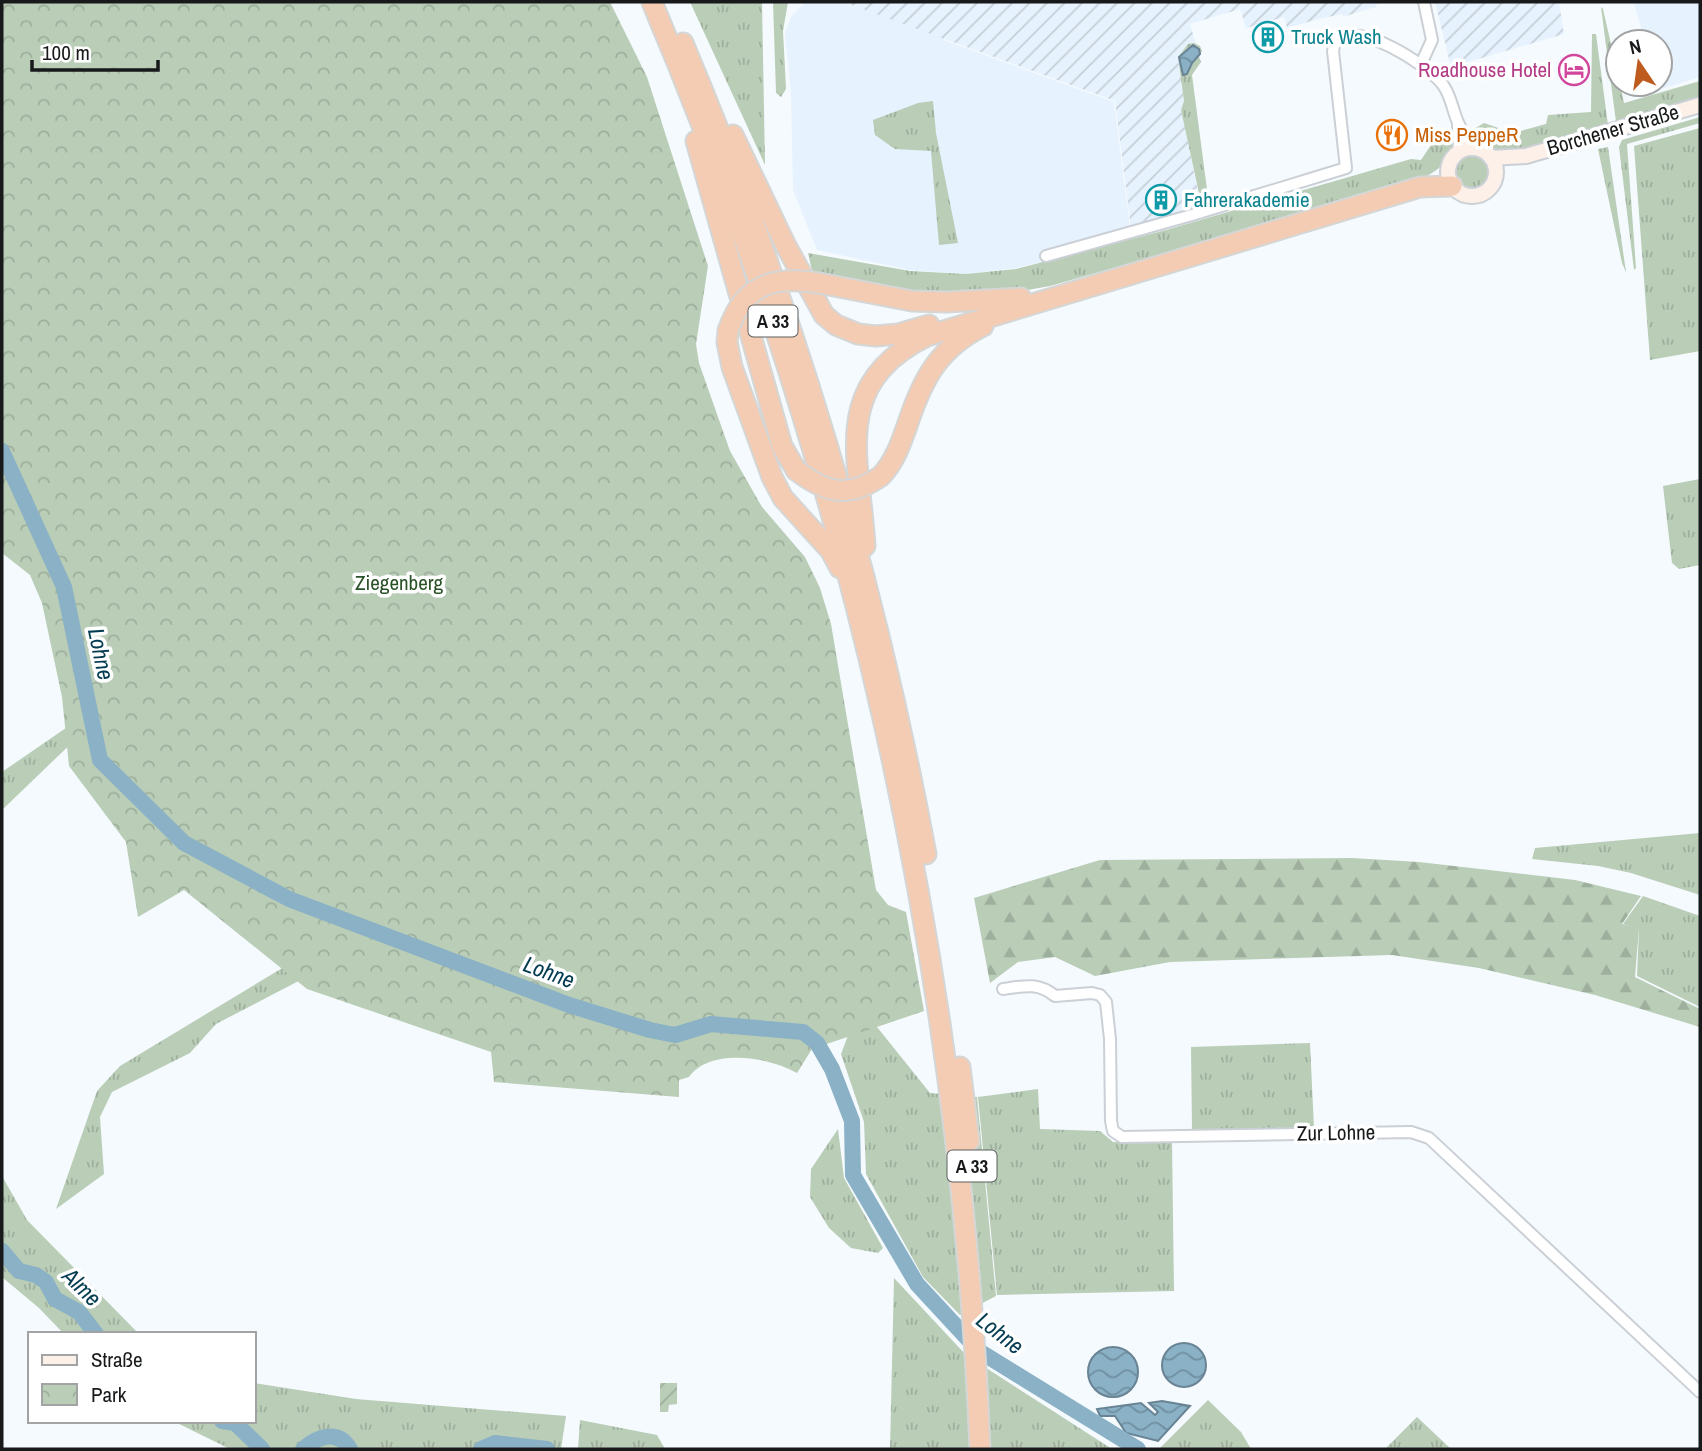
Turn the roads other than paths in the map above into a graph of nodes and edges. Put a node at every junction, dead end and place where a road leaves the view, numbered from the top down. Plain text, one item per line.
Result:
1 (652, 2) edge
2 (666, 2) edge
3 (1424, 2) edge
4 (671, 46) junction
5 (1421, 64) junction
6 (696, 73) junction
7 (1700, 105) edge
8 (1457, 121) junction
9 (1474, 148) junction
10 (1459, 152) junction
11 (1526, 156) junction
12 (1491, 158) junction
13 (1496, 173) junction
14 (1450, 178) junction
15 (1046, 256) dead end
16 (1028, 301) junction
17 (862, 595) junction
18 (925, 886) junction
19 (1003, 989) dead end
20 (1700, 1392) edge
21 (980, 1449) edge
22 (993, 1449) edge

1 - 4 highway, A 33
2 - 6 highway, A 33
3 - 5 street
4 - 16 highway, bridge
4 - 17 highway, A 33
5 - 8 street
5 - 15 street
6 - 16 highway
6 - 17 highway, A 33
7 - 11 main road, Borchener Straße
8 - 9 street
8 - 10 street
9 - 10 main road
9 - 12 main road
10 - 14 main road
11 - 12 main road, Borchener Straße
11 - 13 main road, Borchener Straße
12 - 13 main road
13 - 14 main road
14 - 16 highway
16 - 17 highway
16 - 17 highway, bridge
17 - 18 highway, A 33
18 - 21 highway, A 33
18 - 22 highway, A 33
19 - 20 street, Zur Lohne

